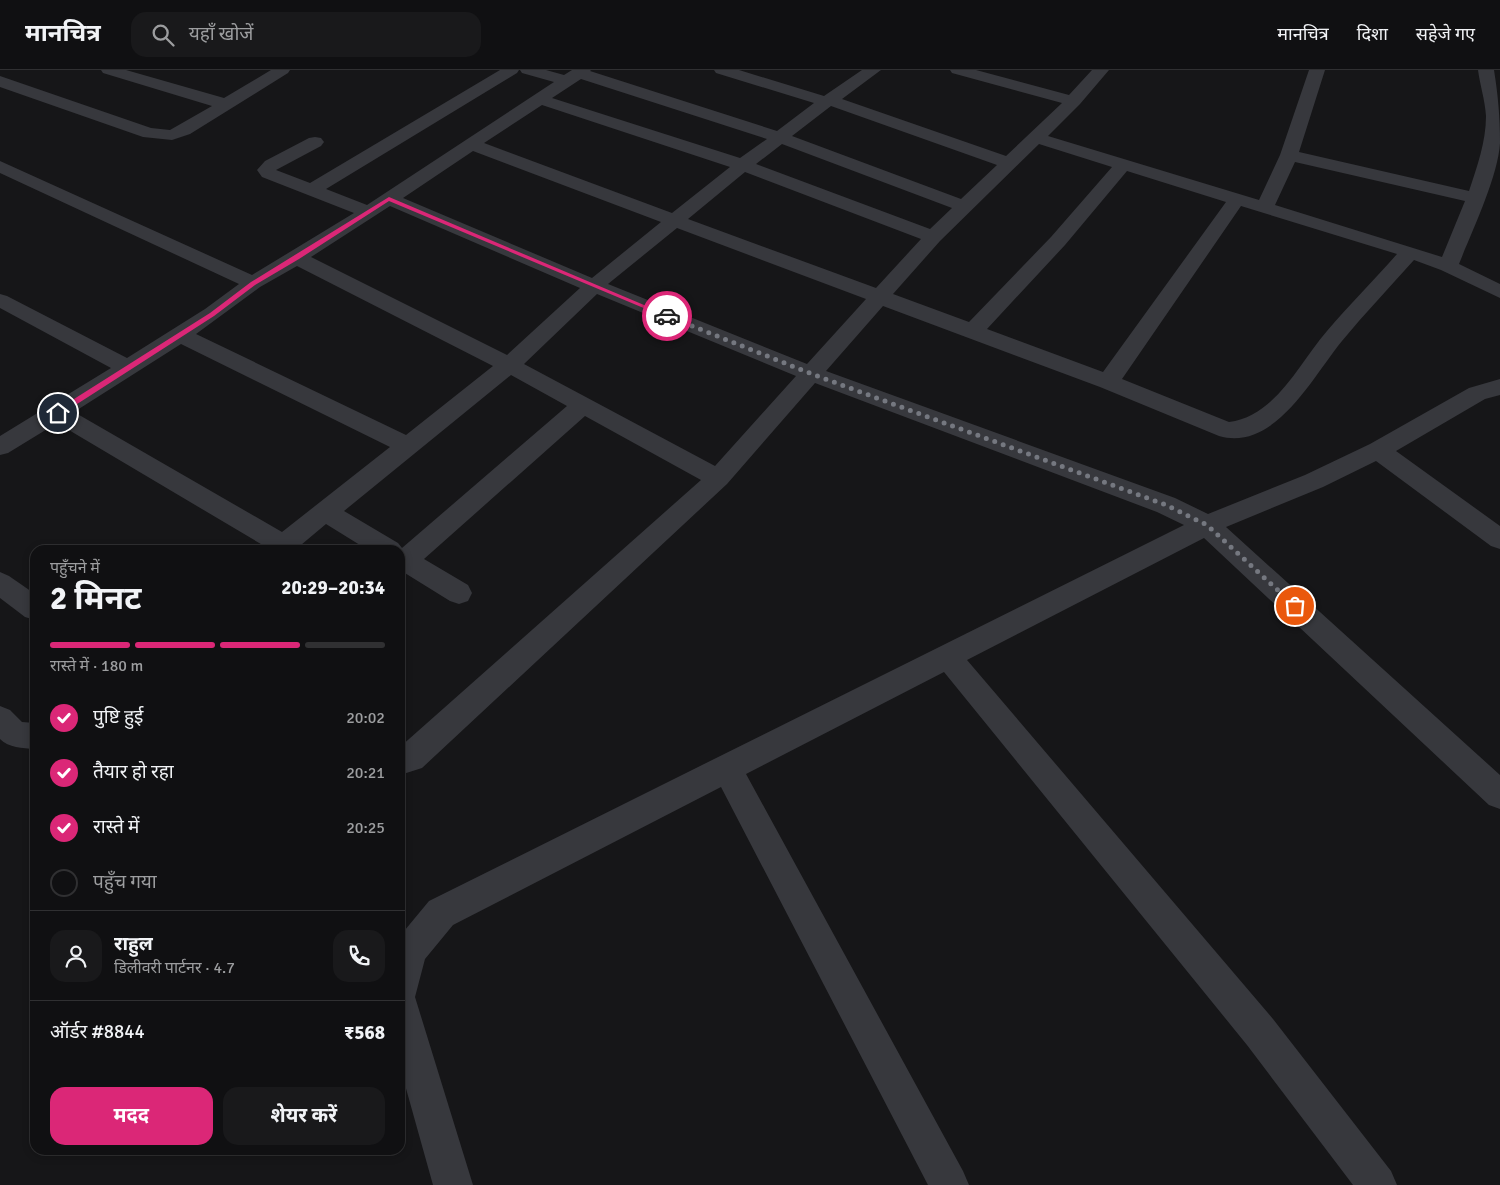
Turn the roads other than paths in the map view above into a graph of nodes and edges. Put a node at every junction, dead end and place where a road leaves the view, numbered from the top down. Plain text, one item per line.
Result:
1 (108, 70) edge
2 (282, 70) edge
3 (511, 70) edge
4 (528, 70) edge
5 (722, 70) edge
6 (873, 70) edge
7 (958, 70) edge
8 (1102, 70) edge
9 (1317, 70) edge
10 (1486, 70) edge
11 (576, 74) edge
12 (0, 81) edge
13 (540, 100) junction
14 (827, 101) junction
15 (1074, 101) junction
16 (226, 104) junction
17 (779, 137) junction
18 (1037, 138) junction
19 (315, 142) dead end
20 (470, 144) junction
21 (1289, 155) junction
22 (1010, 164) junction
23 (1123, 165) junction
24 (0, 166) edge
25 (743, 166) junction
26 (312, 190) junction
27 (1482, 192) junction
28 (389, 199) junction
29 (1237, 199) junction
30 (964, 206) junction
31 (1265, 207) junction
32 (368, 212) junction
33 (676, 222) junction
34 (933, 237) junction
35 (1410, 252) junction
36 (297, 258) junction
37 (1448, 266) junction
38 (253, 283) junction
39 (594, 286) junction
40 (1500, 292) edge
41 (879, 298) junction
42 (0, 300) edge
43 (974, 331) junction
44 (180, 336) junction
45 (509, 365) junction
46 (128, 368) junction
47 (812, 374) junction
48 (1108, 382) junction
49 (1500, 387) edge
50 (583, 405) junction
51 (58, 413) junction
52 (409, 446) junction
53 (0, 447) edge
54 (1378, 450) junction
55 (718, 478) junction
56 (326, 512) junction
57 (1207, 525) junction
58 (1500, 540) edge
59 (277, 545) edge
60 (283, 545) edge
61 (380, 545) edge
62 (405, 550) edge
63 (405, 560) edge
64 (0, 583) edge
65 (459, 593) dead end
66 (30, 606) edge
67 (948, 657) junction
68 (0, 719) edge
69 (30, 735) edge
70 (405, 760) edge
71 (727, 768) junction
72 (1500, 795) edge
73 (405, 962) edge
74 (405, 1022) edge
75 (453, 1185) edge
76 (949, 1185) edge
77 (1377, 1185) edge

1 - 16 street
2 - 16 street
3 - 26 street
4 - 11 street
5 - 14 street
6 - 14 street
7 - 15 street
8 - 15 street
9 - 21 street
10 - 27 street
11 - 13 street
11 - 17 street
12 - 16 street
13 - 20 street
13 - 25 street
14 - 17 street
14 - 22 street
15 - 18 street
17 - 25 street
17 - 30 street
18 - 22 street
18 - 23 street
19 - 26 street
20 - 28 street
20 - 33 street
21 - 27 street
21 - 31 street
22 - 30 street
23 - 29 street
23 - 43 street
24 - 38 street
25 - 33 street
25 - 34 street
26 - 32 street
27 - 37 street
28 - 32 street
28 - 39 street
29 - 31 street
29 - 48 street
30 - 34 street
31 - 35 street
32 - 36 street
33 - 39 street
33 - 41 street
34 - 41 street
35 - 37 street
35 - 48 street
36 - 38 street
36 - 45 street
37 - 40 street
38 - 44 street
39 - 45 street
39 - 47 street
41 - 43 street
41 - 47 street
42 - 46 street
43 - 48 street
44 - 46 street
44 - 52 street
45 - 50 street
45 - 52 street
46 - 51 street
47 - 55 street
47 - 57 street
49 - 54 street
50 - 55 street
50 - 62 street
51 - 53 street
51 - 59 street
52 - 56 street
54 - 57 street
54 - 58 street
55 - 70 street
56 - 60 street
56 - 61 street
57 - 67 street
57 - 72 street
63 - 65 street
64 - 66 street
67 - 71 street
67 - 77 street
68 - 69 street
71 - 73 street
71 - 76 street
74 - 75 street

